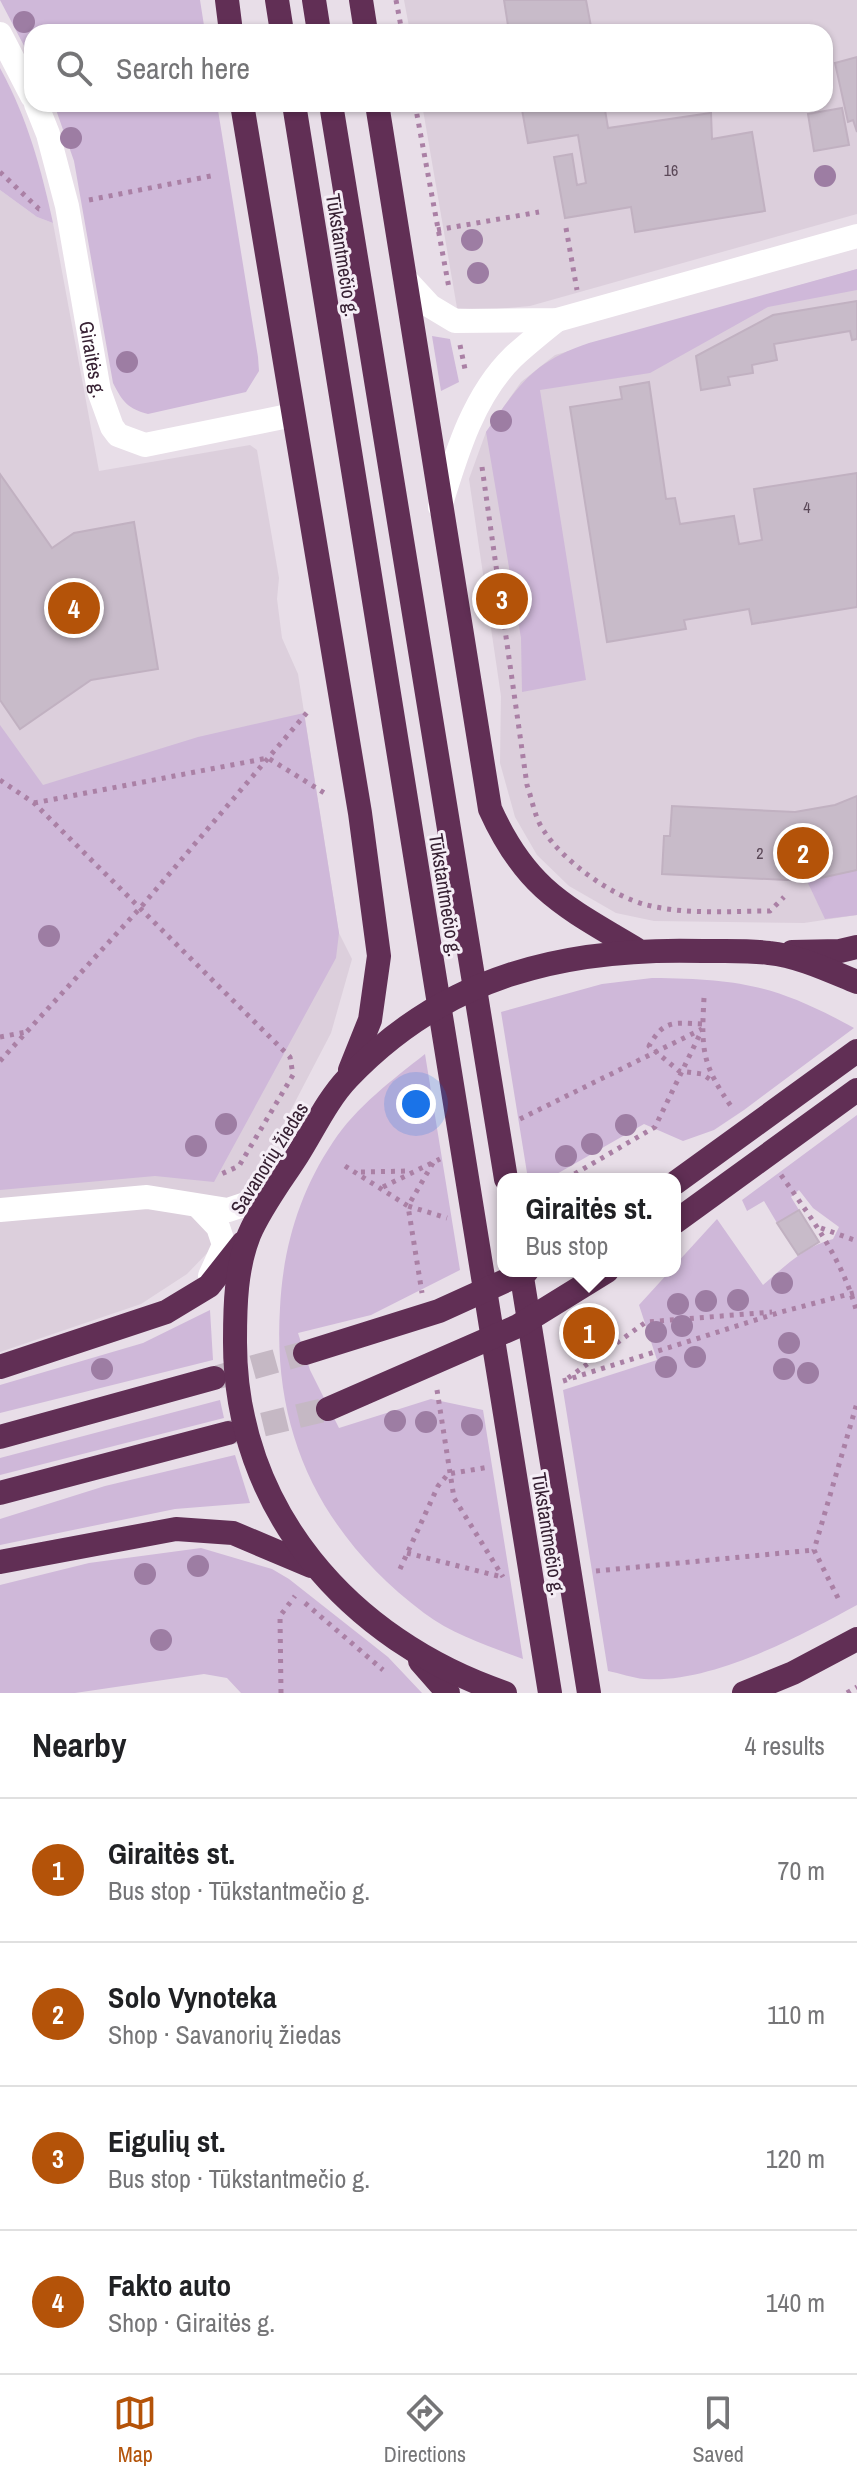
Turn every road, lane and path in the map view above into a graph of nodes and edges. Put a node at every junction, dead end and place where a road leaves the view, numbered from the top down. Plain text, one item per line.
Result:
1 (227, 0) edge
2 (277, 0) edge
3 (314, 0) edge
4 (361, 0) edge
5 (396, 0) edge
6 (230, 24) edge
7 (281, 24) edge
8 (318, 24) edge
9 (365, 24) edge
10 (400, 24) edge
11 (0, 34) edge
12 (24, 80) edge
13 (39, 112) edge
14 (243, 112) edge
15 (295, 112) edge
16 (332, 112) edge
17 (378, 112) edge
18 (416, 112) edge
19 (216, 175) dead end
20 (94, 199) dead end
21 (539, 212) dead end
22 (566, 228) dead end
23 (437, 230) junction
24 (857, 236) edge
25 (405, 279) junction
26 (581, 314) junction
27 (557, 320) junction
28 (455, 321) junction
29 (474, 413) junction
30 (293, 415) junction
31 (480, 457) dead end
32 (440, 507) junction
33 (310, 709) dead end
34 (268, 758) junction
35 (0, 780) edge
36 (326, 794) dead end
37 (34, 803) junction
38 (784, 897) dead end
39 (141, 907) junction
40 (857, 947) edge
41 (636, 949) junction
42 (771, 953) junction
43 (857, 982) edge
44 (704, 998) dead end
45 (702, 1027) junction
46 (27, 1032) junction
47 (0, 1037) edge
48 (857, 1051) edge
49 (653, 1052) junction
50 (0, 1061) edge
51 (679, 1071) junction
52 (346, 1080) junction
53 (857, 1090) edge
54 (516, 1121) dead end
55 (447, 1155) dead end
56 (433, 1162) junction
57 (345, 1166) dead end
58 (416, 1171) junction
59 (359, 1172) junction
60 (505, 1173) edge
61 (576, 1173) edge
62 (219, 1175) dead end
63 (681, 1179) edge
64 (281, 1181) junction
65 (383, 1187) junction
66 (795, 1194) dead end
67 (408, 1206) junction
68 (199, 1207) junction
69 (0, 1210) edge
70 (681, 1218) edge
71 (448, 1219) dead end
72 (411, 1223) dead end
73 (820, 1227) junction
74 (250, 1235) junction
75 (857, 1241) edge
76 (514, 1277) edge
77 (522, 1277) edge
78 (597, 1277) edge
79 (199, 1292) junction
80 (854, 1292) edge
81 (781, 1312) junction
82 (857, 1313) edge
83 (305, 1353) tunnel mouth
84 (0, 1367) edge
85 (214, 1378) tunnel mouth
86 (564, 1381) junction
87 (551, 1385) dead end
88 (857, 1403) edge
89 (328, 1409) tunnel mouth
90 (228, 1433) tunnel mouth
91 (0, 1437) edge
92 (449, 1459) dead end
93 (493, 1466) dead end
94 (448, 1474) junction
95 (0, 1493) edge
96 (814, 1550) junction
97 (407, 1553) junction
98 (0, 1562) edge
99 (316, 1569) junction
100 (400, 1569) dead end
101 (580, 1572) dead end
102 (519, 1576) dead end
103 (503, 1577) junction
104 (295, 1596) dead end
105 (838, 1598) dead end
106 (305, 1603) dead end
107 (857, 1639) edge
108 (408, 1647) junction
109 (383, 1670) dead end
110 (857, 1687) edge
111 (753, 1691) edge
112 (281, 1693) edge
113 (448, 1693) edge
114 (505, 1693) edge
115 (550, 1693) edge
116 (589, 1693) edge
117 (847, 1693) edge

1 - 6 highway
2 - 7 highway
3 - 8 highway
4 - 9 highway
5 - 10 path
11 - 12 street
13 - 30 street, Giraitės g.
14 - 30 highway
15 - 115 highway, Tūkstantmečio g.
16 - 60 highway, Tūkstantmečio g.
17 - 25 highway
18 - 23 path
19 - 20 path
21 - 23 path
22 - 26 path
23 - 28 path
24 - 26 street
25 - 28 street
25 - 32 highway
26 - 27 street
27 - 28 street
27 - 29 street
28 - 29 path
29 - 32 street
30 - 52 highway
31 - 38 path
32 - 41 highway
33 - 34 path
34 - 36 path
34 - 37 path
34 - 39 path
35 - 37 path
37 - 39 path
39 - 46 path
39 - 62 path
40 - 42 highway
41 - 42 highway, Savanorių žiedas
41 - 52 highway, Savanorių žiedas
42 - 43 highway, Savanorių žiedas
44 - 45 path
45 - 49 path
45 - 49 path
45 - 51 path
45 - 51 path
46 - 47 path
46 - 50 path
48 - 63 highway
49 - 51 path
49 - 54 path
51 - 61 path
52 - 64 highway, Savanorių žiedas
53 - 70 highway
55 - 56 path
56 - 58 path
56 - 67 path
57 - 59 path
58 - 59 path
58 - 65 path
59 - 65 path
64 - 68 street
64 - 74 highway, Savanorių žiedas
65 - 67 path
66 - 73 path
67 - 71 path
67 - 72 path
68 - 69 street
68 - 79 street
73 - 75 path
73 - 80 path
74 - 79 highway
74 - 99 highway, Savanorių žiedas
76 - 83 highway
77 - 116 highway, Tūkstantmečio g.
78 - 89 highway
79 - 84 highway
80 - 81 path
80 - 82 path
81 - 86 path
81 - 86 path
85 - 91 highway
86 - 87 path
88 - 96 path
90 - 95 highway
92 - 94 path
93 - 94 path
94 - 97 path
94 - 103 path
96 - 101 path
96 - 105 path
97 - 100 path
97 - 103 path
98 - 99 highway
99 - 108 highway, Savanorių žiedas
102 - 103 path
104 - 112 path
106 - 109 path
107 - 111 highway
108 - 113 highway
108 - 114 highway, Savanorių žiedas
110 - 117 path

